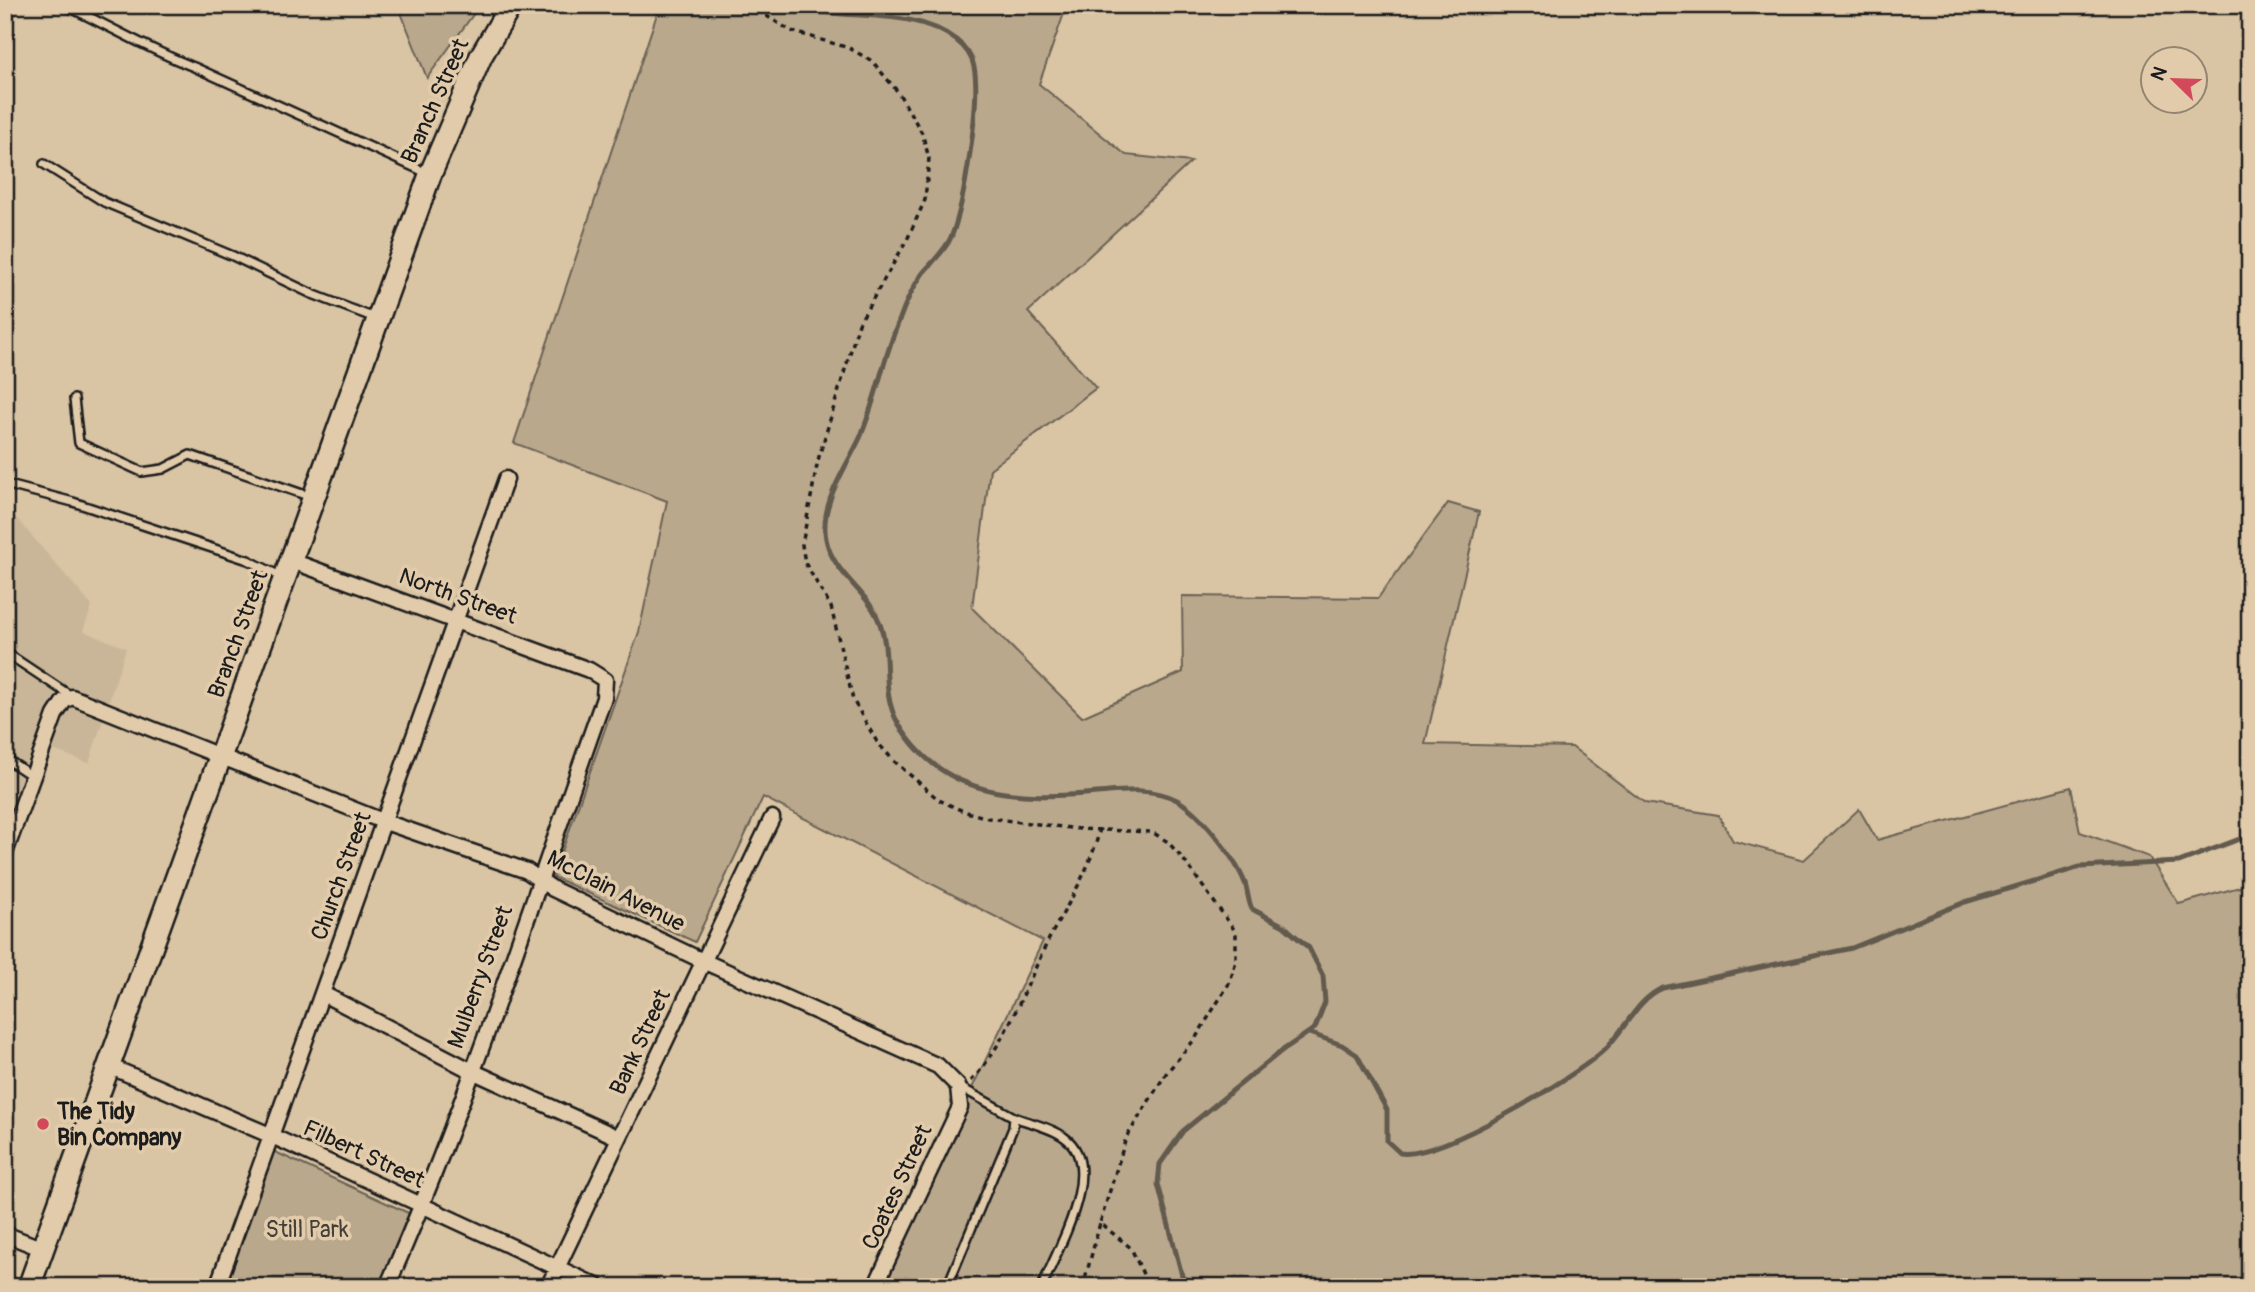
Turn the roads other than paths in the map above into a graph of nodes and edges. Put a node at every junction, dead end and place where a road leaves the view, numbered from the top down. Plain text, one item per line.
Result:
1 (64, 5) edge
2 (510, 5) edge
3 (44, 164) dead end
4 (430, 175) junction
5 (379, 319) junction
6 (74, 398) dead end
7 (506, 479) dead end
8 (5, 484) edge
9 (315, 499) junction
10 (289, 570) junction
11 (455, 619) junction
12 (5, 652) edge
13 (605, 680) joint
14 (72, 697) junction
15 (221, 754) junction
16 (5, 758) edge
17 (33, 777) junction
18 (772, 818) dead end
19 (385, 822) junction
20 (5, 853) edge
21 (539, 880) junction
22 (704, 961) junction
23 (323, 995) junction
24 (109, 1066) junction
25 (472, 1070) junction
26 (959, 1087) junction
27 (1014, 1117) junction
28 (272, 1136) junction
29 (619, 1138) junction
30 (422, 1205) junction
31 (5, 1234) edge
32 (43, 1249) junction
33 (557, 1268) junction
34 (29, 1287) edge
35 (218, 1287) edge
36 (387, 1287) edge
37 (548, 1287) edge
38 (598, 1287) edge
39 (875, 1287) edge
40 (947, 1287) edge
41 (1042, 1287) edge

1 - 4 lane
2 - 4 street, Branch Street
3 - 5 lane
4 - 5 street, Branch Street
5 - 9 street, Branch Street
6 - 9 lane
7 - 11 street, Church Street
8 - 10 lane
9 - 10 street, Branch Street
10 - 11 street, North Street
10 - 15 street, Branch Street
11 - 13 street, North Street
11 - 19 street, Church Street
12 - 14 lane
13 - 21 street, Mulberry Street
14 - 15 street, McClain Avenue
14 - 17 street
15 - 19 street, McClain Avenue
15 - 24 street, Branch Street
16 - 17 lane
17 - 20 street
18 - 22 street, Bank Street
19 - 21 street, McClain Avenue
19 - 23 street, Church Street
21 - 22 street, McClain Avenue
21 - 25 street, Mulberry Street
22 - 26 street, McClain Avenue
22 - 29 street, Bank Street
23 - 25 street
23 - 28 street, Church Street
24 - 28 street, Filbert Street
24 - 32 street, Branch Street
25 - 29 street
25 - 30 street, Mulberry Street
26 - 27 lane
26 - 39 street, Coates Street
27 - 40 lane
27 - 41 lane
28 - 30 street, Filbert Street
28 - 35 street, Church Street
29 - 33 street, Bank Street
30 - 33 street, Filbert Street
30 - 36 street, Mulberry Street
31 - 32 street
32 - 34 street, Branch Street
33 - 37 street, Bank Street
33 - 38 street, Filbert Street

